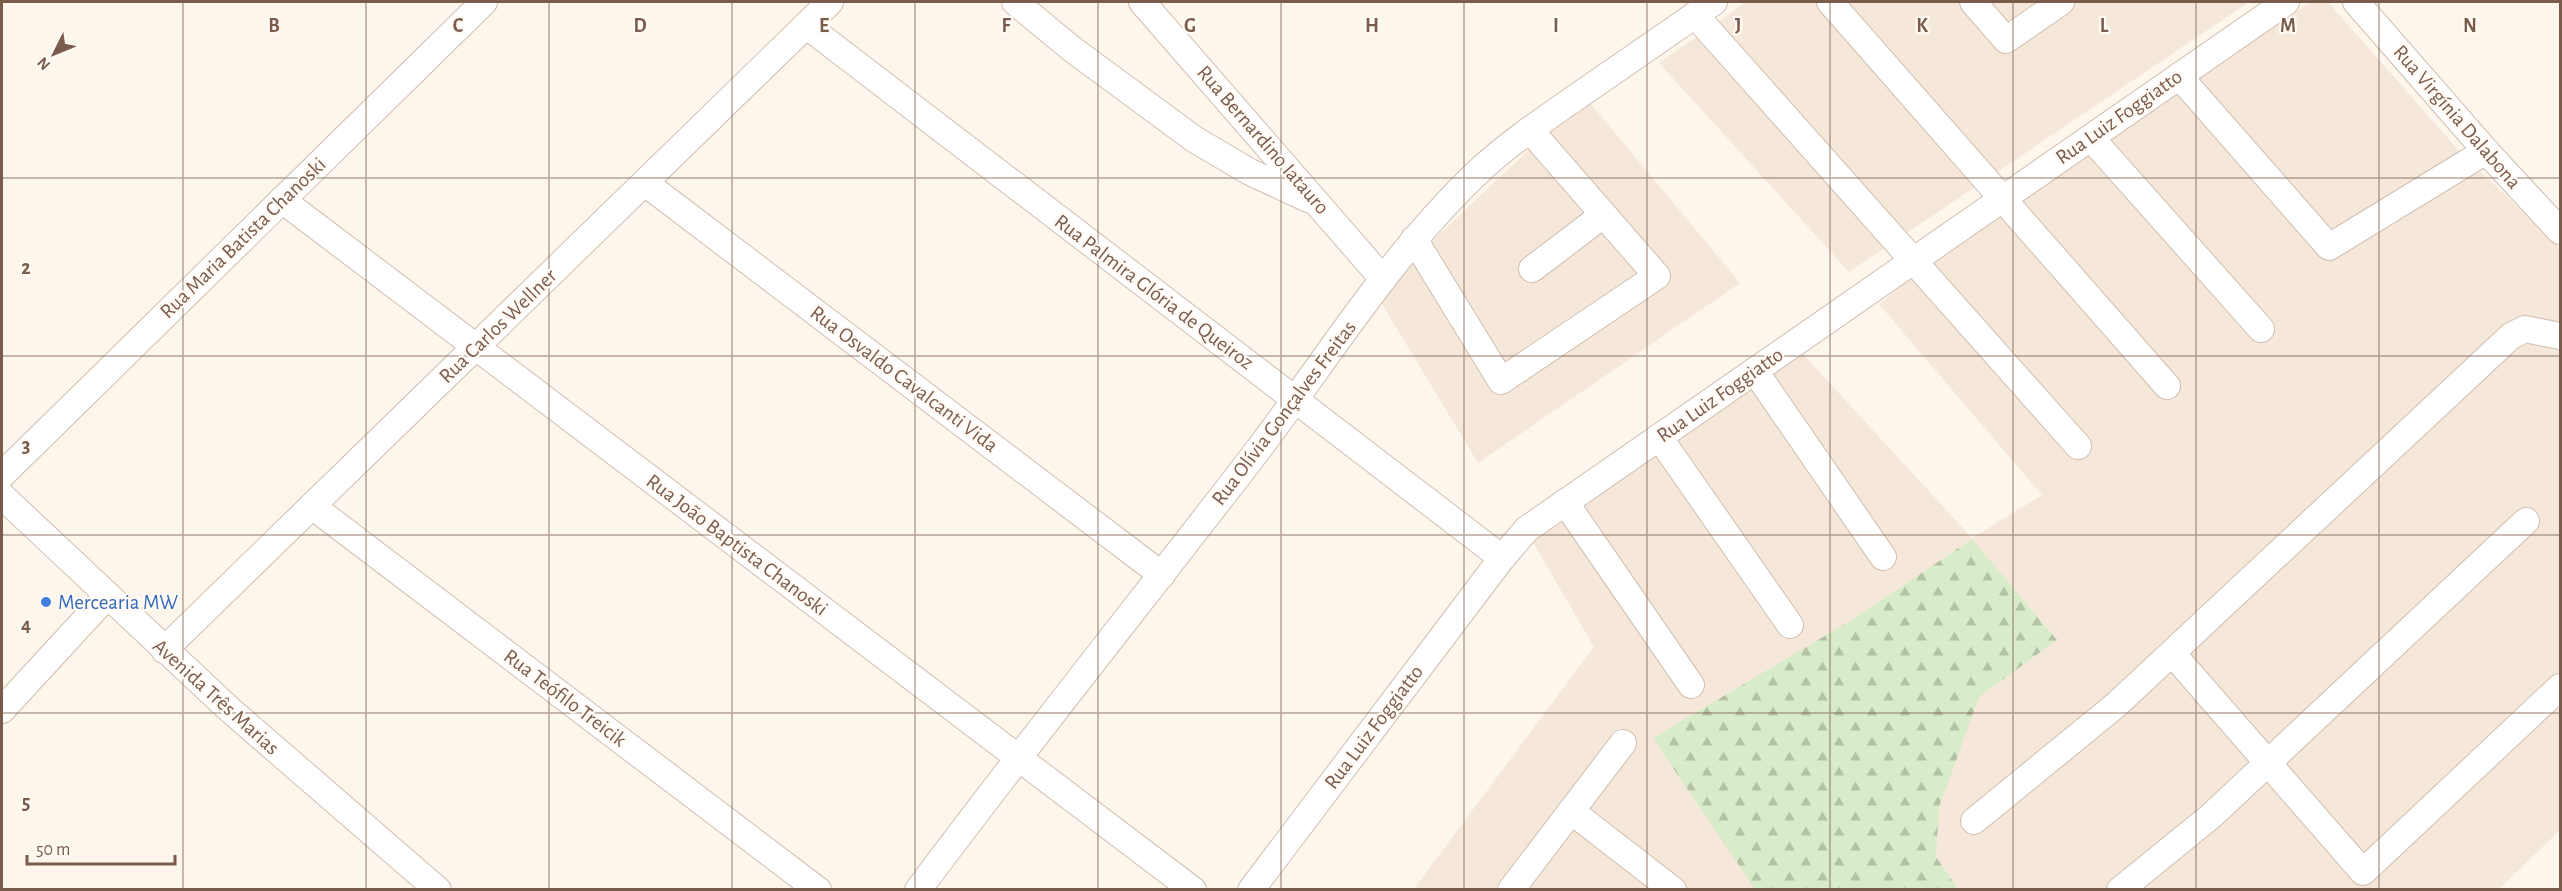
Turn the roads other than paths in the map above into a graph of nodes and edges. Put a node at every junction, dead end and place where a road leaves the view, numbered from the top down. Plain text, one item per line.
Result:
1 (484, 2) edge
2 (830, 2) edge
3 (1015, 2) edge
4 (1830, 2) edge
5 (1972, 2) edge
6 (2061, 2) edge
7 (2286, 2) edge
8 (2356, 2) edge
9 (1154, 6) edge
10 (1704, 8) edge
11 (807, 26) junction
12 (2179, 76) junction
13 (1530, 130) junction
14 (2091, 138) junction
15 (2486, 151) junction
16 (645, 183) junction
17 (2003, 198) junction
18 (282, 200) junction
19 (1317, 203) junction
20 (1603, 215) junction
21 (2560, 231) edge
22 (1414, 239) junction
23 (1913, 260) junction
24 (1532, 269) dead end
25 (1383, 279) junction
26 (2261, 329) dead end
27 (2560, 336) edge
28 (476, 347) junction
29 (1755, 370) junction
30 (2167, 386) dead end
31 (1296, 400) junction
32 (1659, 437) junction
33 (2078, 446) dead end
34 (2, 475) edge
35 (2, 496) edge
36 (1565, 502) junction
37 (312, 507) junction
38 (2526, 521) dead end
39 (1883, 557) dead end
40 (1502, 558) junction
41 (1162, 575) junction
42 (107, 596) junction
43 (1790, 625) dead end
44 (164, 650) junction
45 (2172, 653) junction
46 (1691, 685) dead end
47 (2560, 687) edge
48 (2, 710) edge
49 (1623, 743) dead end
50 (1017, 756) junction
51 (2268, 763) junction
52 (1571, 811) junction
53 (1974, 821) dead end
54 (438, 890) edge
55 (818, 890) edge
56 (918, 890) edge
57 (1193, 890) edge
58 (1251, 890) edge
59 (1511, 890) edge
60 (1673, 890) edge
61 (2120, 890) edge

1 - 18 street, Rua Maria Batista Chanoski
2 - 11 street, Rua Carlos Wellner
3 - 19 street
4 - 17 street
5 - 6 street
7 - 12 street, Rua Luiz Foggiatto
8 - 15 street, Rua Virgínia Dalabona
9 - 19 street, Rua Bernardino Iatauro
10 - 13 street, Rua Olívia Gonçalves Freitas
10 - 23 street
11 - 16 street, Rua Carlos Wellner
11 - 31 street, Rua Palmira Glória de Queiroz
12 - 14 street, Rua Luiz Foggiatto
12 - 15 street
13 - 20 street
13 - 22 street, Rua Olívia Gonçalves Freitas
14 - 17 street, Rua Luiz Foggiatto
14 - 26 street
15 - 21 street, Rua Virgínia Dalabona
16 - 28 street, Rua Carlos Wellner
16 - 41 street, Rua Osvaldo Cavalcanti Vida
17 - 23 street, Rua Luiz Foggiatto
17 - 30 street
18 - 28 street, Rua João Baptista Chanoski
18 - 34 street, Rua Maria Batista Chanoski
19 - 25 street, Rua Bernardino Iatauro
20 - 22 street
20 - 24 street
22 - 25 street, Rua Olívia Gonçalves Freitas
23 - 29 street, Rua Luiz Foggiatto
23 - 33 street
25 - 31 street, Rua Olívia Gonçalves Freitas
27 - 45 street
28 - 37 street, Rua Carlos Wellner
28 - 50 street, Rua João Baptista Chanoski
29 - 32 street, Rua Luiz Foggiatto
29 - 39 street
31 - 40 street, Rua Palmira Glória de Queiroz
31 - 41 street, Rua Olívia Gonçalves Freitas
32 - 36 street, Rua Luiz Foggiatto
32 - 43 street
35 - 42 street, Avenida Três Marias
36 - 40 street, Rua Luiz Foggiatto
36 - 46 street
37 - 44 street, Rua Carlos Wellner
37 - 55 street, Rua Teófilo Treicik
38 - 51 street
40 - 58 street, Rua Luiz Foggiatto
41 - 50 street, Rua Olívia Gonçalves Freitas
42 - 44 street, Avenida Três Marias
42 - 48 street
44 - 54 street, Avenida Três Marias
45 - 51 street
45 - 53 street
47 - 51 street
49 - 52 street
50 - 56 street, Rua Olívia Gonçalves Freitas
50 - 57 street, Rua João Baptista Chanoski
51 - 61 street
52 - 59 street
52 - 60 street

